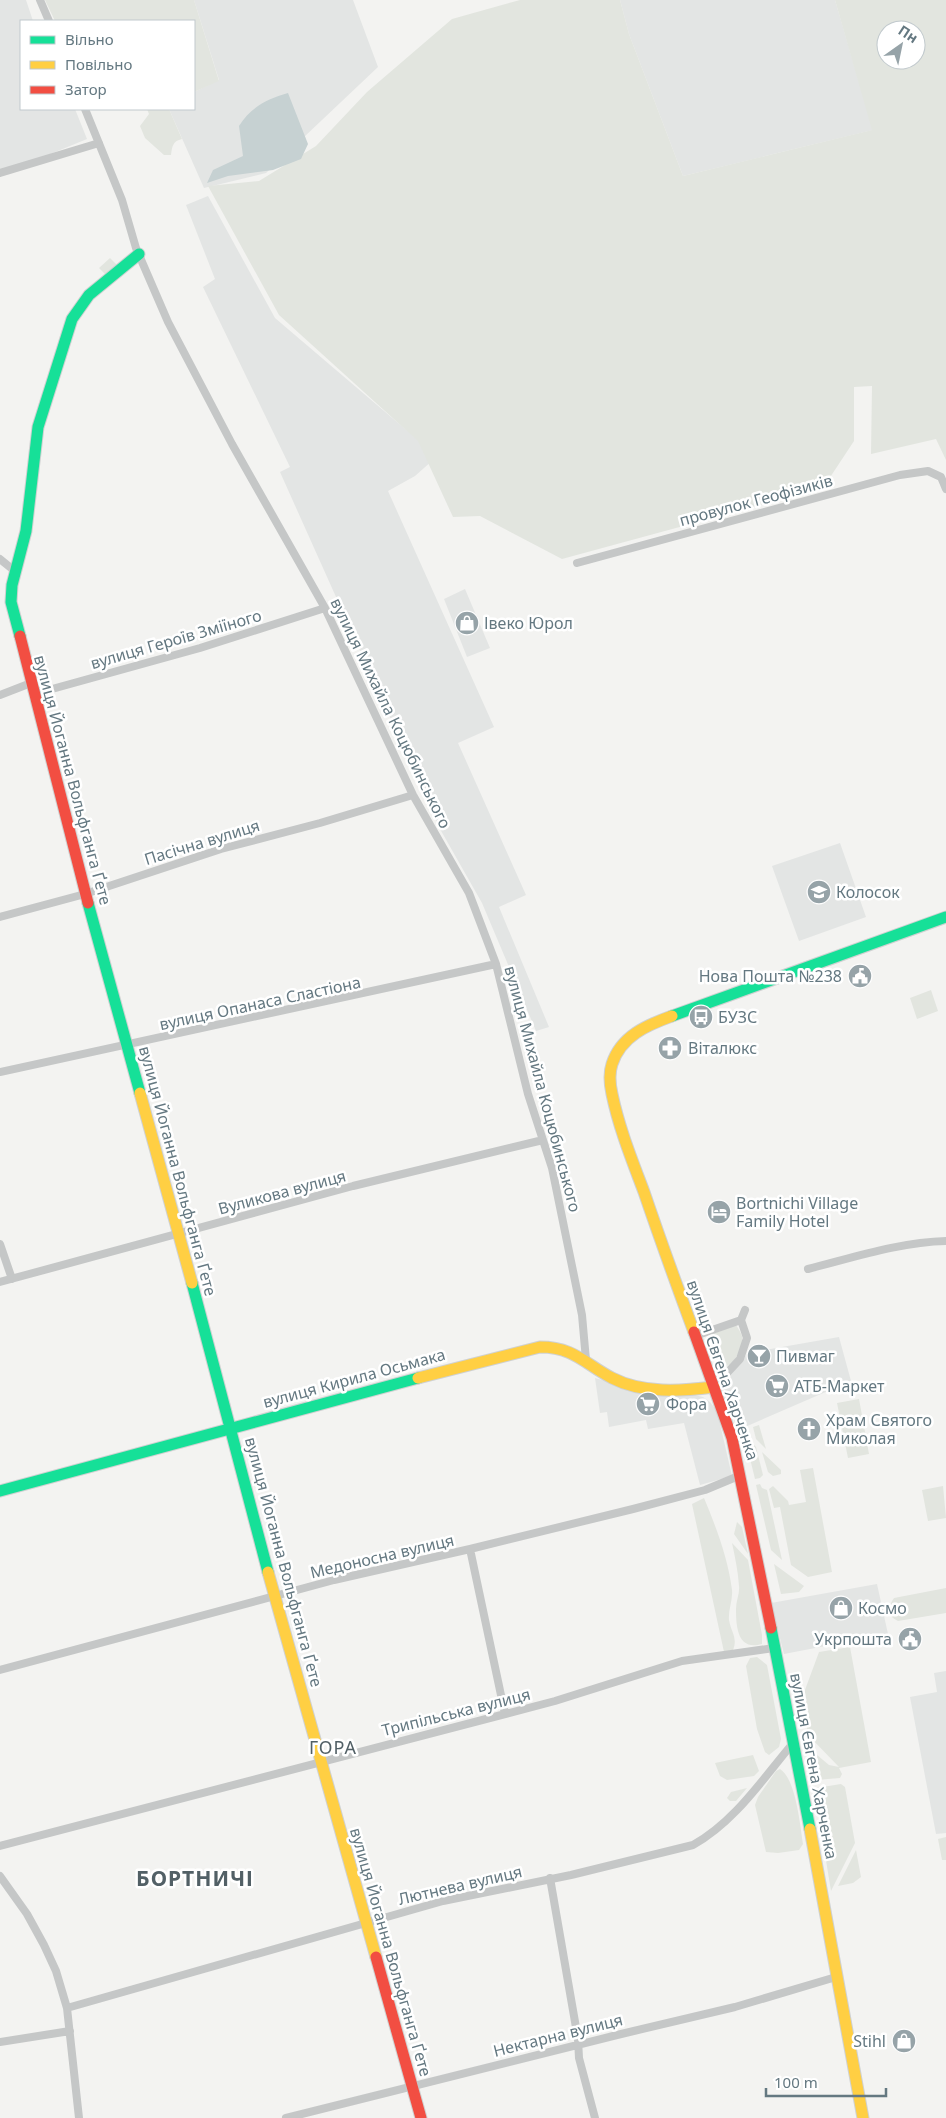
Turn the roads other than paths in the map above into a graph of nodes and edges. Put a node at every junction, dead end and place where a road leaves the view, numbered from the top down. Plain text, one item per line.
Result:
1 (40, 0) edge
2 (49, 20) edge
3 (85, 110) edge
4 (99, 143) junction
5 (0, 173) edge
6 (139, 254) junction
7 (946, 489) edge
8 (0, 559) edge
9 (577, 563) dead end
10 (16, 572) junction
11 (326, 608) junction
12 (32, 689) junction
13 (0, 695) edge
14 (413, 795) junction
15 (85, 894) junction
16 (0, 917) edge
17 (946, 917) edge
18 (496, 964) junction
19 (128, 1046) junction
20 (0, 1072) edge
21 (543, 1140) junction
22 (179, 1234) junction
23 (946, 1241) edge
24 (0, 1244) edge
25 (808, 1269) dead end
26 (12, 1279) junction
27 (0, 1282) edge
28 (745, 1310) dead end
29 (741, 1320) junction
30 (695, 1336) junction
31 (586, 1360) junction
32 (714, 1387) junction
33 (230, 1428) junction
34 (741, 1474) junction
35 (0, 1491) edge
36 (470, 1549) junction
37 (276, 1596) junction
38 (774, 1648) junction
39 (0, 1670) edge
40 (505, 1714) junction
41 (794, 1742) junction
42 (321, 1761) junction
43 (0, 1846) edge
44 (0, 1876) edge
45 (550, 1878) junction
46 (365, 1922) junction
47 (836, 1977) junction
48 (67, 2008) junction
49 (70, 2031) junction
50 (0, 2042) edge
51 (577, 2044) junction
52 (412, 2086) junction
53 (79, 2118) edge
54 (286, 2118) edge
55 (422, 2118) edge
56 (595, 2118) edge
57 (863, 2118) edge

1 - 2 street
3 - 4 street, вулиця Михайла Коцюбинського
4 - 5 street
4 - 6 street, вулиця Михайла Коцюбинського
6 - 10 street, вулиця Йоганна Вольфганга Ґете
6 - 11 street, вулиця Михайла Коцюбинського
7 - 9 street, провулок Геофізиків
8 - 10 street
10 - 12 street, вулиця Йоганна Вольфганга Ґете
11 - 12 street, вулиця Героїв Зміїного
11 - 14 street, вулиця Михайла Коцюбинського
12 - 13 street, вулиця Героїв Зміїного
12 - 15 street, вулиця Йоганна Вольфганга Ґете
14 - 15 street, Пасічна вулиця
14 - 18 street, вулиця Михайла Коцюбинського
15 - 16 street, Пасічна вулиця
15 - 19 street, вулиця Йоганна Вольфганга Ґете
17 - 30 street, вулиця Євгена Харченка
18 - 19 street, вулиця Опанаса Сластіона
18 - 21 street, вулиця Михайла Коцюбинського
19 - 20 street, вулиця Опанаса Сластіона
19 - 22 street, вулиця Йоганна Вольфганга Ґете
21 - 22 street, Вуликова вулиця
21 - 31 street, вулиця Михайла Коцюбинського
22 - 26 street, Вуликова вулиця
22 - 33 street, вулиця Йоганна Вольфганга Ґете
23 - 25 street
24 - 26 street
26 - 27 street, Вуликова вулиця
28 - 29 street
29 - 30 street
29 - 32 street
30 - 32 street, вулиця Євгена Харченка
31 - 32 street, вулиця Кирила Осьмака
31 - 33 street, вулиця Кирила Осьмака
32 - 34 street, вулиця Євгена Харченка
33 - 35 street, вулиця Кирила Осьмака
33 - 37 street, вулиця Йоганна Вольфганга Ґете
34 - 36 street, Медоносна вулиця
34 - 38 street, вулиця Євгена Харченка
36 - 37 street, Медоносна вулиця
36 - 40 street
37 - 39 street, Медоносна вулиця
37 - 42 street, вулиця Йоганна Вольфганга Ґете
38 - 40 street, Трипільська вулиця
38 - 41 street, вулиця Євгена Харченка
40 - 42 street, Трипільська вулиця
41 - 45 street, Лютнева вулиця
41 - 47 street, вулиця Євгена Харченка
42 - 43 street, Трипільська вулиця
42 - 46 street, вулиця Йоганна Вольфганга Ґете
44 - 48 street
45 - 46 street, Лютнева вулиця
45 - 51 street
46 - 48 street, Лютнева вулиця
46 - 52 street, вулиця Йоганна Вольфганга Ґете
47 - 51 street, Нектарна вулиця
47 - 57 street, вулиця Євгена Харченка
48 - 49 street
49 - 50 street
49 - 53 street
51 - 52 street, Нектарна вулиця
51 - 56 street
52 - 54 street, Нектарна вулиця
52 - 55 street, вулиця Йоганна Вольфганга Ґете

